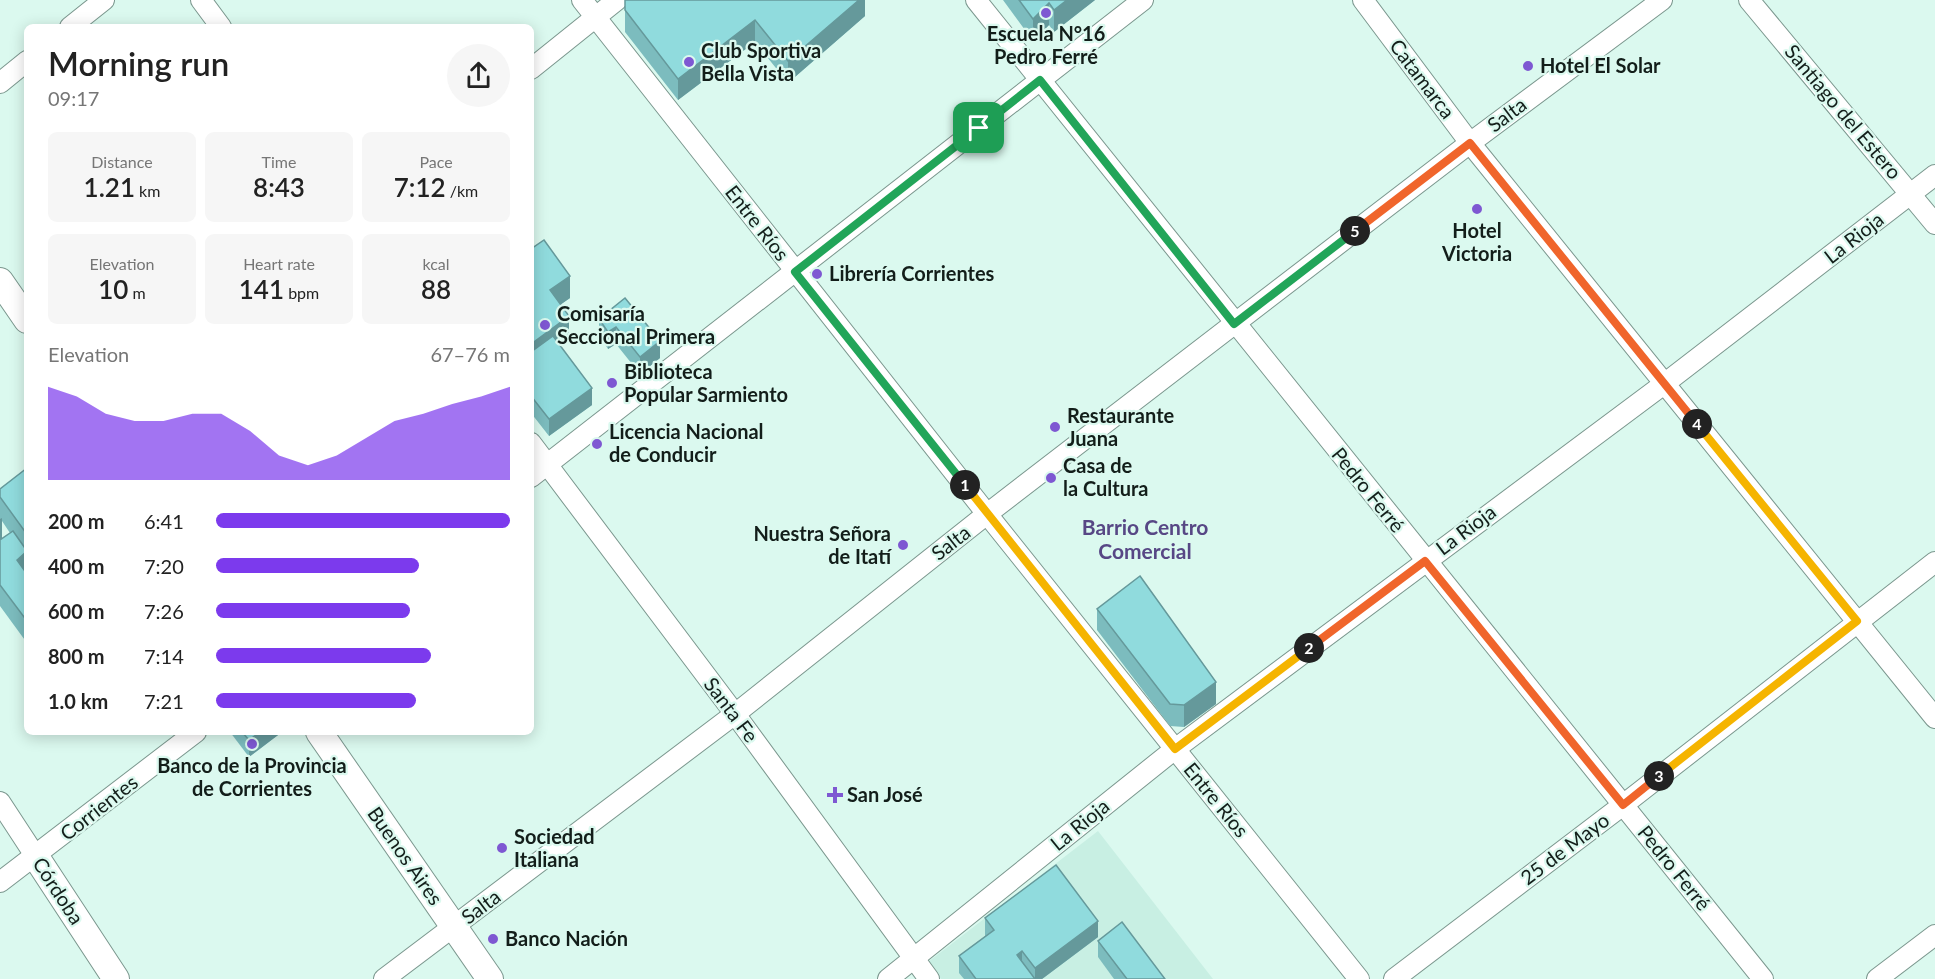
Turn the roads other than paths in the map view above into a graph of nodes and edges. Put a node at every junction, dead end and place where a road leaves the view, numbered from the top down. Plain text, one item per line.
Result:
1 (104, 0) edge
2 (201, 0) edge
3 (582, 0) edge
4 (616, 0) edge
5 (976, 0) edge
6 (1143, 0) edge
7 (1363, 0) edge
8 (1662, 0) edge
9 (1749, 0) edge
10 (595, 18) junction
11 (74, 24) edge
12 (219, 24) edge
13 (24, 63) edge
14 (534, 67) edge
15 (1040, 80) junction
16 (0, 83) edge
17 (1470, 143) junction
18 (1935, 175) edge
19 (1911, 194) junction
20 (1935, 224) edge
21 (795, 272) junction
22 (0, 281) edge
23 (24, 316) edge
24 (1234, 324) junction
25 (1664, 384) junction
26 (534, 447) edge
27 (548, 465) junction
28 (534, 475) edge
29 (987, 514) junction
30 (1425, 561) junction
31 (1935, 562) edge
32 (1857, 621) junction
33 (735, 714) junction
34 (1935, 718) edge
35 (192, 735) edge
36 (321, 735) edge
37 (1175, 749) junction
38 (0, 802) edge
39 (1623, 805) junction
40 (36, 857) junction
41 (0, 882) edge
42 (454, 927) junction
43 (1935, 935) edge
44 (914, 959) junction
45 (116, 979) edge
46 (384, 979) edge
47 (490, 979) edge
48 (888, 979) edge
49 (929, 979) edge
50 (1359, 979) edge
51 (1394, 979) edge
52 (1763, 979) edge
53 (1877, 979) edge

1 - 11 street
2 - 12 street
3 - 10 street, Entre Ríos
4 - 10 street
5 - 15 street, Pedro Ferré
6 - 15 street
7 - 17 street, Catamarca
8 - 17 street, Salta
9 - 19 street, Santiago del Estero
10 - 14 street
10 - 21 street, Entre Ríos
13 - 16 street
15 - 21 street
15 - 24 street, Pedro Ferré
17 - 24 street, Salta
17 - 25 street, Catamarca
18 - 19 street, La Rioja
19 - 20 street, Santiago del Estero
19 - 25 street, La Rioja
21 - 27 street
21 - 29 street, Entre Ríos
22 - 23 street
24 - 29 street, Salta
24 - 30 street, Pedro Ferré
25 - 30 street, La Rioja
25 - 32 street, Catamarca
26 - 27 street, Santa Fe
27 - 28 street
27 - 33 street, Santa Fe
29 - 33 street, Salta
29 - 37 street, Entre Ríos
30 - 37 street, La Rioja
30 - 39 street, Pedro Ferré
31 - 32 street, 25 de Mayo
32 - 34 street, Catamarca
32 - 39 street, 25 de Mayo
33 - 42 street, Salta
33 - 44 street, Santa Fe
35 - 40 street, Corrientes
36 - 42 street, Buenos Aires
37 - 44 street, La Rioja
37 - 50 street, Entre Ríos
38 - 40 street, Córdoba
39 - 51 street, 25 de Mayo
39 - 52 street, Pedro Ferré
40 - 41 street, Corrientes
40 - 45 street, Córdoba
42 - 46 street, Salta
42 - 47 street, Buenos Aires
43 - 53 street
44 - 48 street, La Rioja
44 - 49 street, Santa Fe

